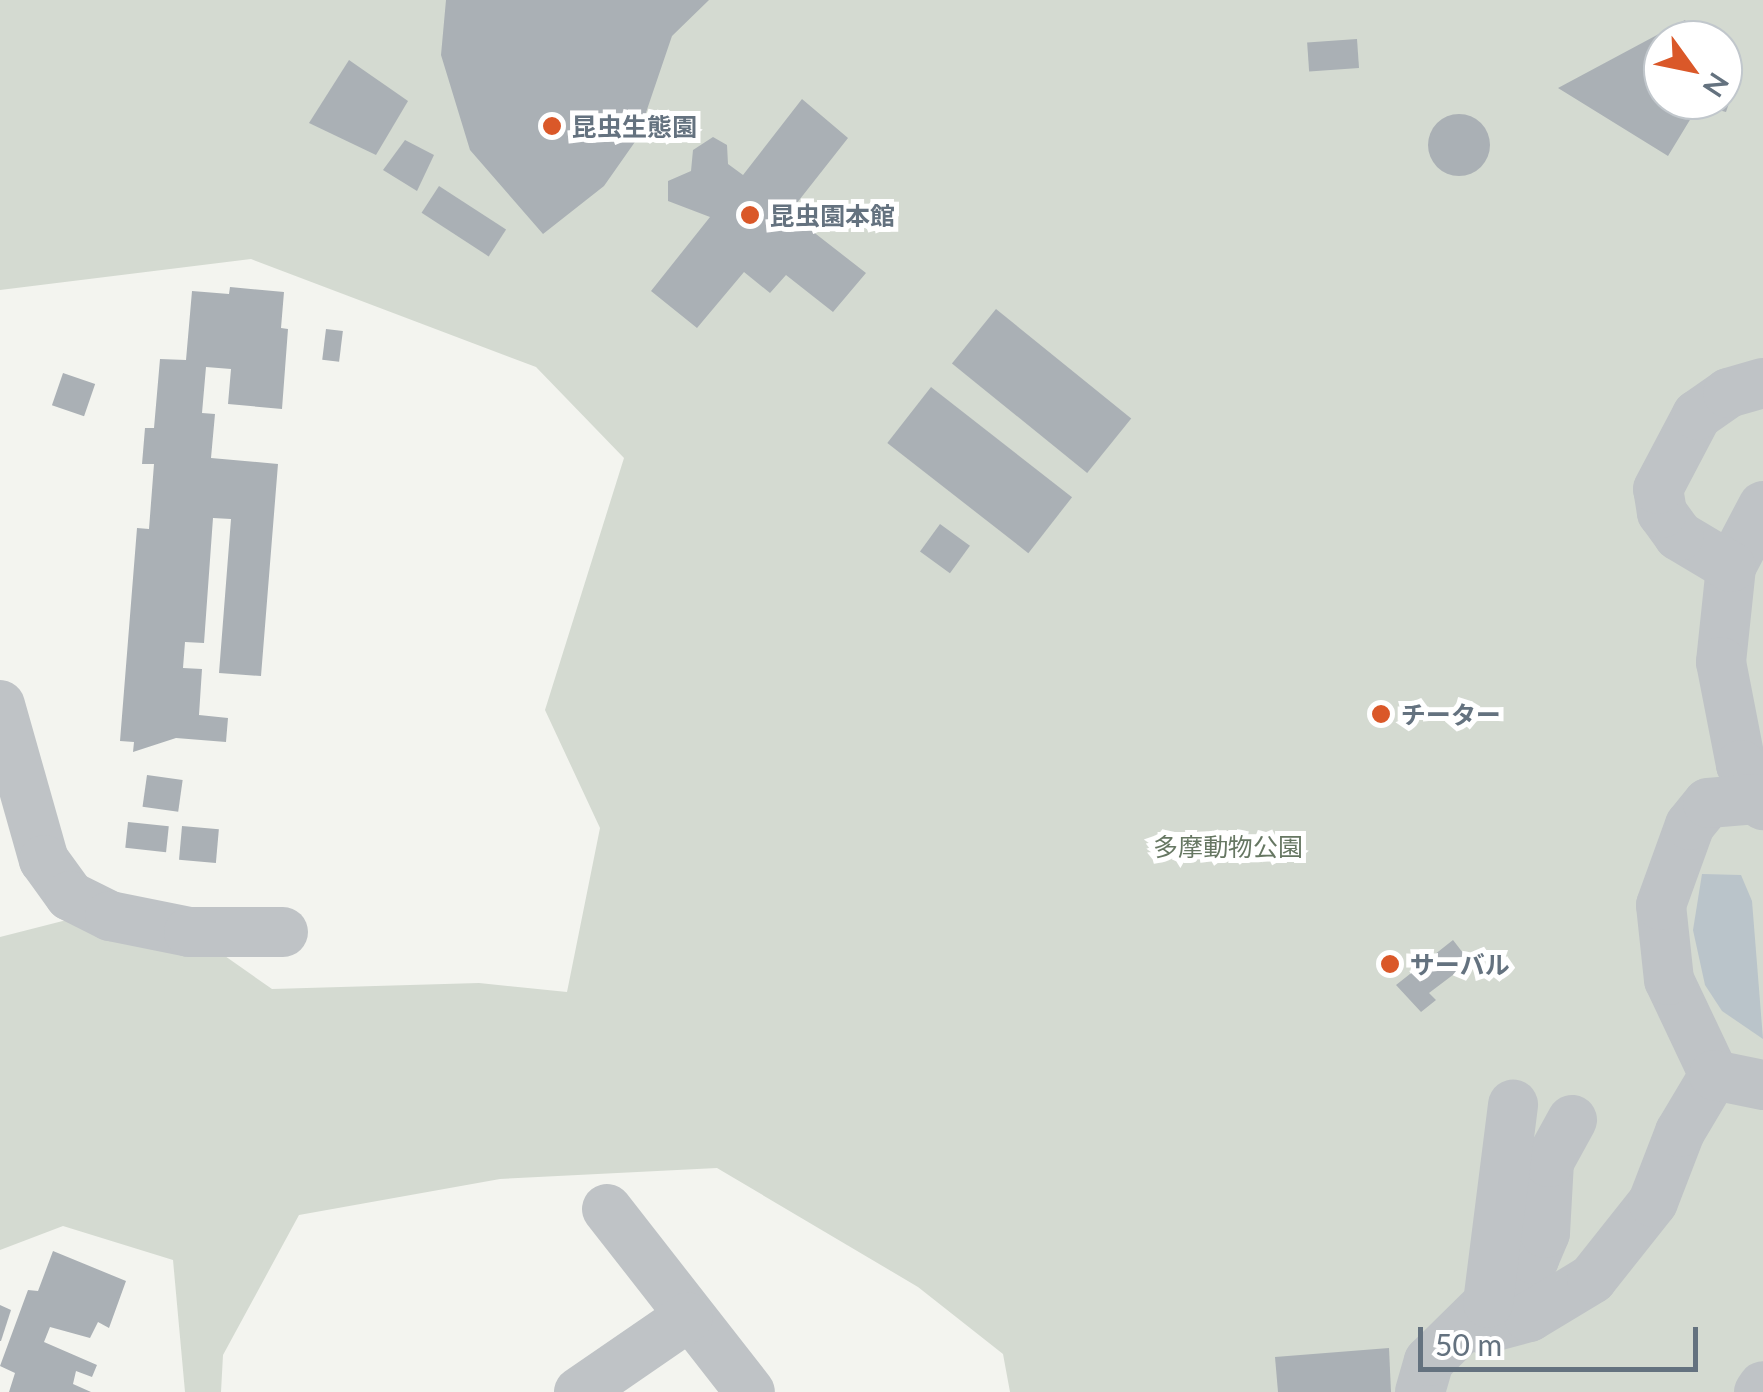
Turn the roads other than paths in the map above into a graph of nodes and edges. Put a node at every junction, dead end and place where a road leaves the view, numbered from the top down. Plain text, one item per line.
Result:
1 (1763, 383) edge
2 (1763, 506) edge
3 (1731, 567) junction
4 (0, 705) edge
5 (1760, 802) edge
6 (282, 932) dead end
7 (1714, 1076) junction
8 (1763, 1085) edge
9 (1513, 1105) dead end
10 (1572, 1120) dead end
11 (608, 1209) dead end
12 (1479, 1312) junction
13 (688, 1316) junction
14 (608, 1384) edge
15 (1763, 1386) edge
16 (750, 1392) edge
17 (1420, 1392) edge
18 (1758, 1392) edge

1 - 3 street
2 - 3 street
3 - 5 street
4 - 6 street
5 - 7 street
7 - 8 street
7 - 12 street
9 - 12 street
10 - 12 street
11 - 13 street
12 - 17 street
13 - 14 street
13 - 16 street
15 - 18 street

